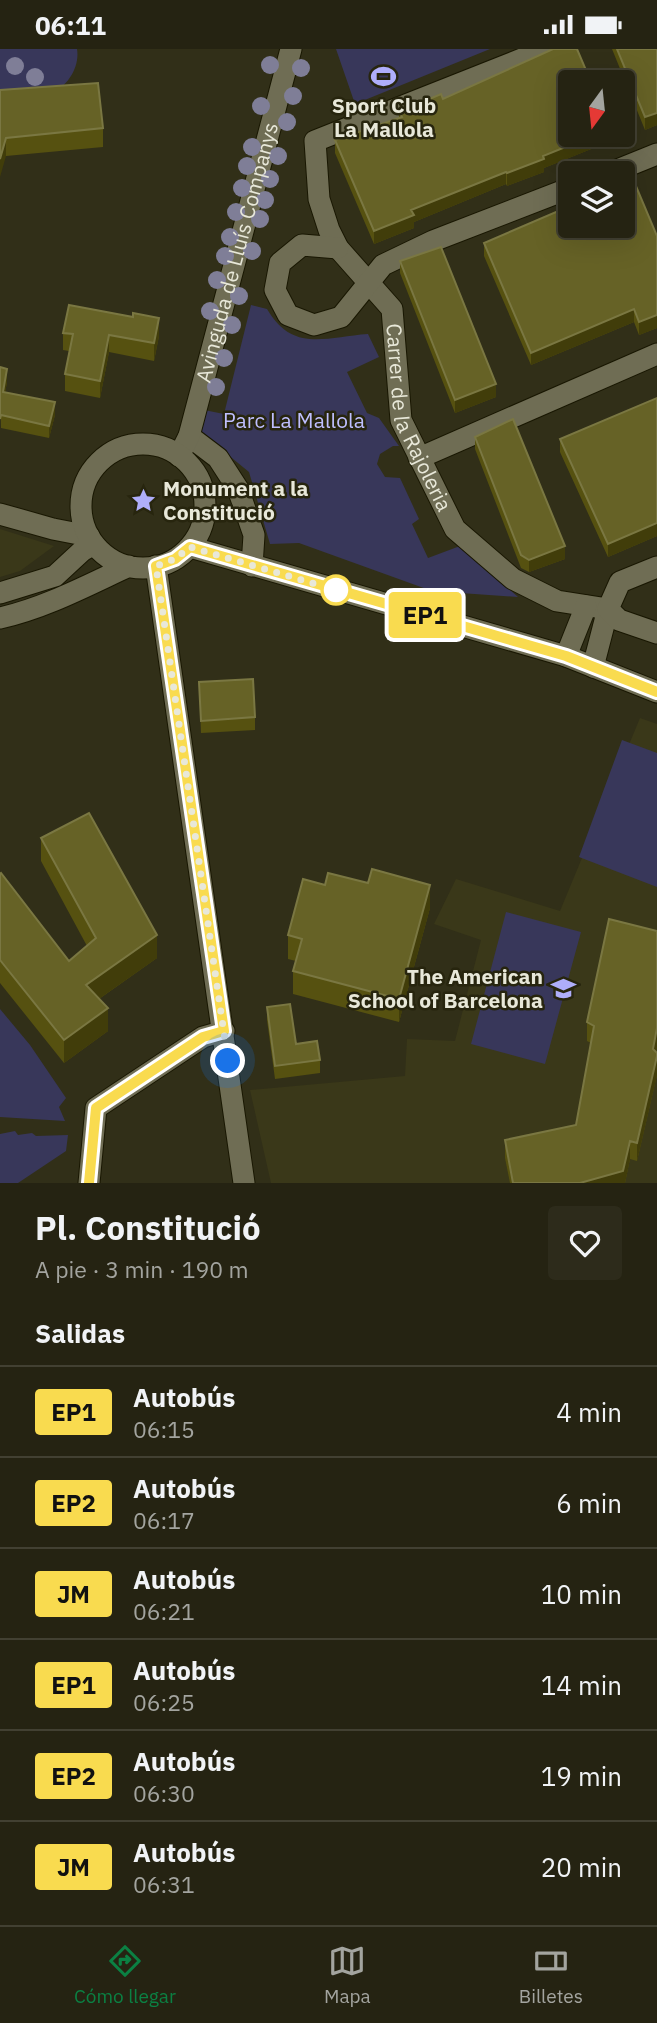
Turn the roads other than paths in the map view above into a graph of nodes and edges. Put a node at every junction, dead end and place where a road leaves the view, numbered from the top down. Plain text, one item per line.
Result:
1 (290, 49) edge
2 (547, 49) edge
3 (657, 153) edge
4 (635, 162) edge
5 (558, 193) edge
6 (338, 248) junction
7 (368, 283) junction
8 (657, 354) edge
9 (184, 446) junction
10 (419, 458) junction
11 (0, 514) edge
12 (91, 540) junction
13 (190, 547) junction
14 (130, 566) junction
15 (156, 566) junction
16 (252, 566) junction
17 (657, 567) edge
18 (0, 593) edge
19 (586, 606) junction
20 (608, 609) junction
21 (9, 616) edge
22 (0, 631) edge
23 (657, 633) edge
24 (566, 656) junction
25 (593, 667) junction
26 (657, 692) edge
27 (224, 1031) junction
28 (89, 1183) edge
29 (244, 1183) edge

1 - 9 street, Avinguda de Lluís Companys
2 - 6 street
3 - 4 street
5 - 7 street
6 - 7 street
6 - 7 street
7 - 10 street, Carrer de la Rajoleria
8 - 10 street
9 - 12 street
9 - 13 street
9 - 16 street
10 - 19 street, Carrer de la Rajoleria
11 - 12 street
12 - 14 street
12 - 18 street
13 - 15 street
13 - 16 street
14 - 15 street
14 - 21 street
15 - 27 street
16 - 24 street
17 - 20 street
19 - 20 street, Carrer de la Rajoleria
19 - 24 street
20 - 23 street
20 - 25 street
21 - 22 street
24 - 25 street
25 - 26 street
27 - 28 street
27 - 29 street

